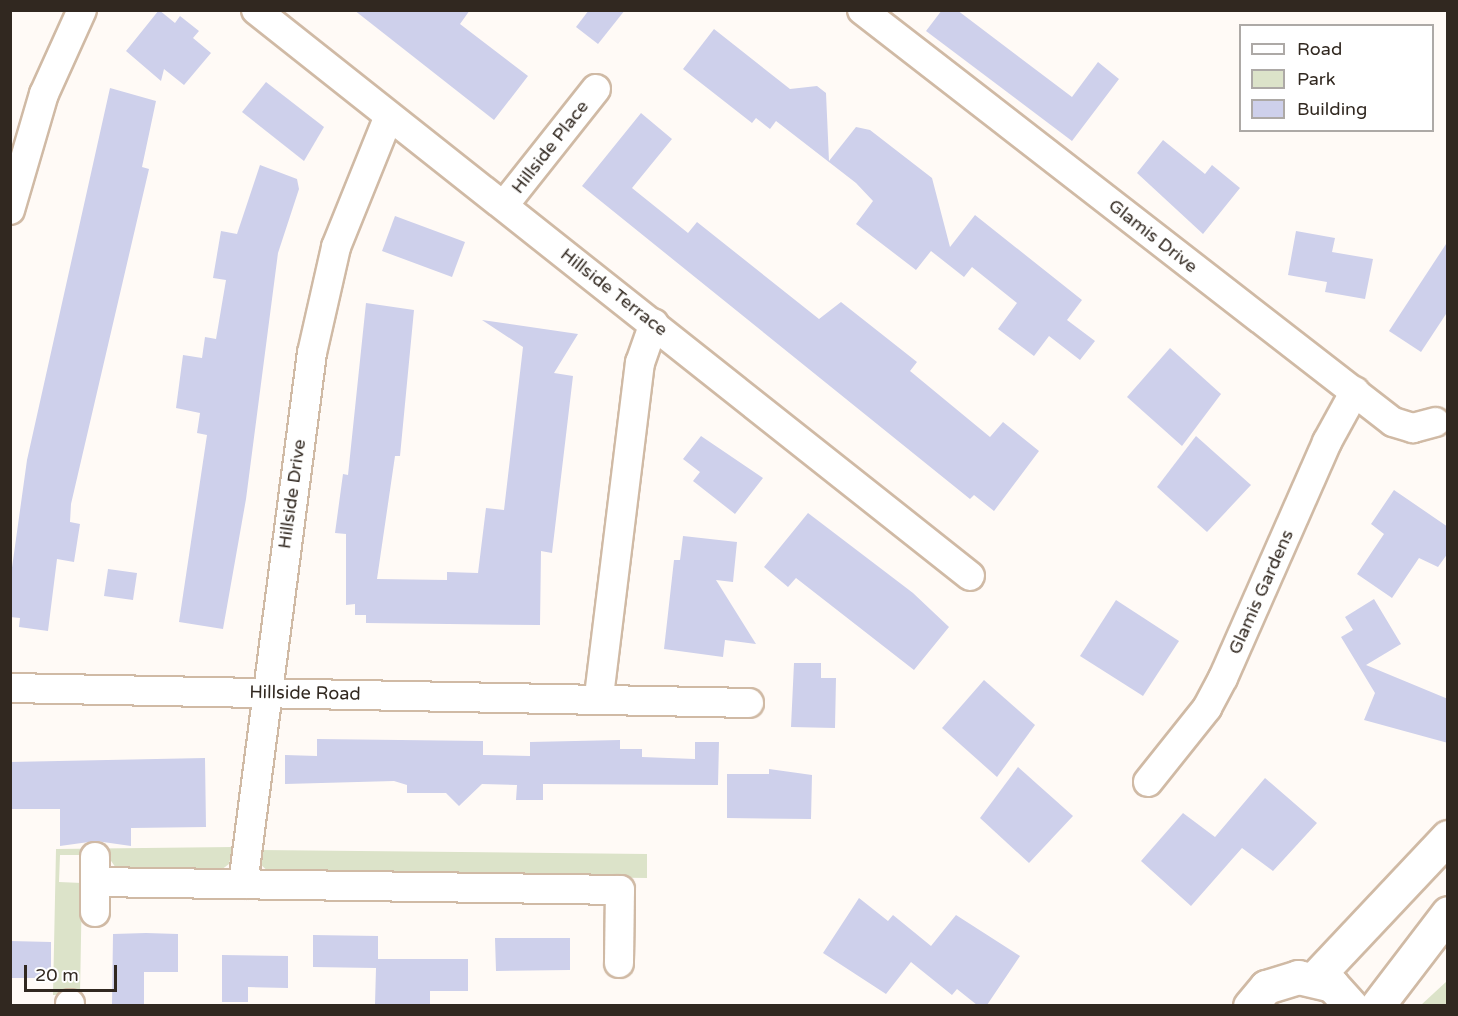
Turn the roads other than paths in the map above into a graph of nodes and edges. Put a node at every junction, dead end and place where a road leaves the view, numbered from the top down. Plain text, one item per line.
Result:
1 (82, 10) edge
2 (256, 10) edge
3 (862, 10) edge
4 (596, 89) dead end
5 (389, 116) junction
6 (504, 205) junction
7 (10, 210) edge
8 (654, 323) junction
9 (1355, 391) junction
10 (1443, 422) edge
11 (970, 576) dead end
12 (10, 688) edge
13 (265, 693) junction
14 (599, 696) junction
15 (749, 702) dead end
16 (1148, 782) dead end
17 (1448, 837) edge
18 (243, 884) junction
19 (95, 912) dead end
20 (1448, 913) edge
21 (619, 963) dead end
22 (1314, 979) junction
23 (1250, 1005) edge
24 (1351, 1005) edge
25 (1377, 1005) edge

1 - 7 street
2 - 5 street, Hillside Terrace
3 - 9 street, Glamis Drive
4 - 6 street, Hillside Place
5 - 6 street, Hillside Terrace
5 - 13 street, Hillside Drive
6 - 8 street, Hillside Terrace
8 - 11 street, Hillside Terrace
8 - 14 street
9 - 10 street, Glamis Drive
9 - 16 street, Glamis Gardens
12 - 13 street, Hillside Road
13 - 14 street, Hillside Road
13 - 18 street, Hillside Drive
14 - 15 street, Hillside Road
17 - 22 street
18 - 19 street
18 - 21 street
20 - 25 street
22 - 23 street
22 - 24 street

